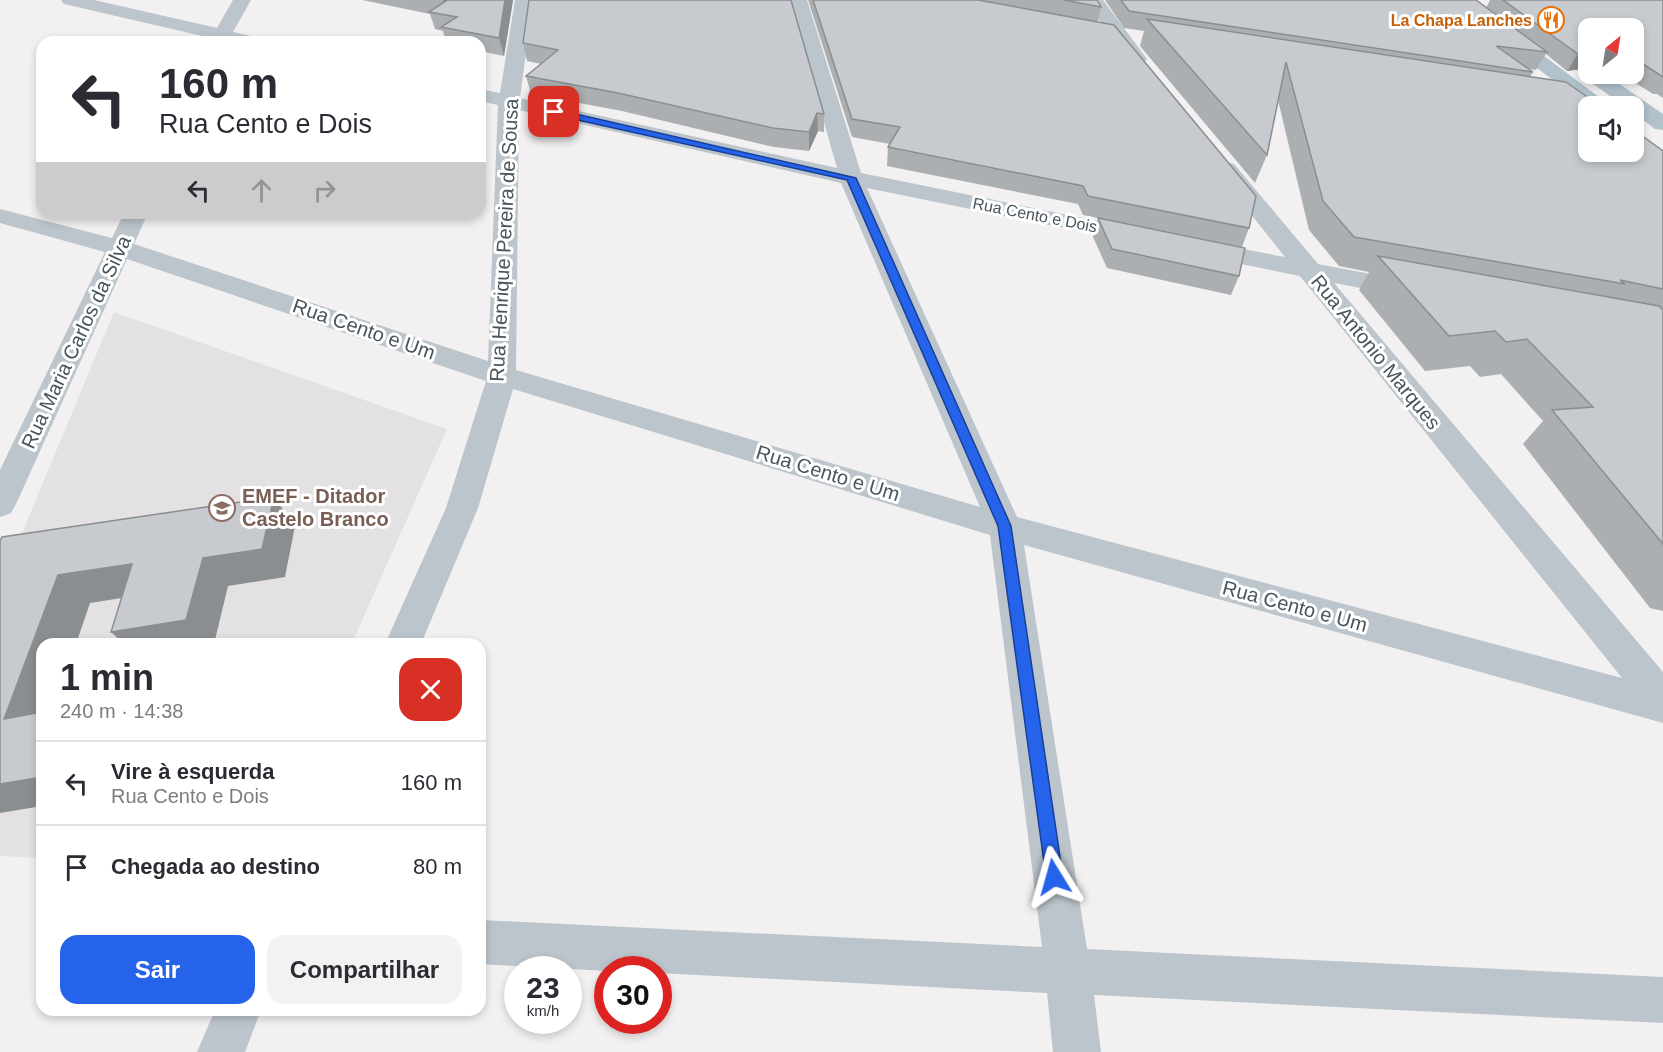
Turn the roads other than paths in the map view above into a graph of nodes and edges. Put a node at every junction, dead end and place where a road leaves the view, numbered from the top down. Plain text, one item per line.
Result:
1 (70, 0) edge
2 (242, 0) edge
3 (525, 0) edge
4 (798, 0) edge
5 (1094, 0) edge
6 (1456, 0) edge
7 (212, 36) edge
8 (221, 36) edge
9 (1154, 80) edge
10 (1606, 84) edge
11 (486, 96) edge
12 (1586, 96) edge
13 (1622, 96) edge
14 (509, 102) junction
15 (1565, 104) edge
16 (1578, 106) edge
17 (1644, 112) edge
18 (1663, 124) edge
19 (1213, 153) edge
20 (851, 178) junction
21 (0, 216) edge
22 (133, 219) edge
23 (120, 248) junction
24 (1309, 271) junction
25 (1426, 292) edge
26 (502, 376) junction
27 (0, 504) edge
28 (1005, 526) junction
29 (406, 638) edge
30 (1663, 700) edge
31 (1663, 706) edge
32 (486, 942) edge
33 (1068, 970) junction
34 (1663, 1000) edge
35 (235, 1016) edge
36 (220, 1052) edge
37 (1077, 1052) edge

1 - 7 street
2 - 8 street
3 - 14 street, Rua Henrique Pereira de Sousa
4 - 20 street
5 - 9 street
6 - 12 main road
10 - 13 main road
11 - 14 street, Rua Cento e Dois
14 - 20 street, Rua Cento e Dois
14 - 26 street, Rua Henrique Pereira de Sousa
15 - 16 street
17 - 18 main road
19 - 24 street, Rua Antonio Marques
20 - 24 street, Rua Cento e Dois
20 - 28 street
21 - 23 street, Rua Cento e Um
22 - 23 street, Rua Maria Carlos da Silva
23 - 26 street, Rua Cento e Um
23 - 27 street, Rua Maria Carlos da Silva
24 - 25 street, Rua Cento e Dois
24 - 30 street, Rua Antonio Marques
26 - 28 street, Rua Cento e Um
26 - 29 street, Rua Henrique Pereira de Sousa
28 - 31 street, Rua Cento e Um
28 - 33 street
32 - 33 street
33 - 34 street
33 - 37 street
35 - 36 street

